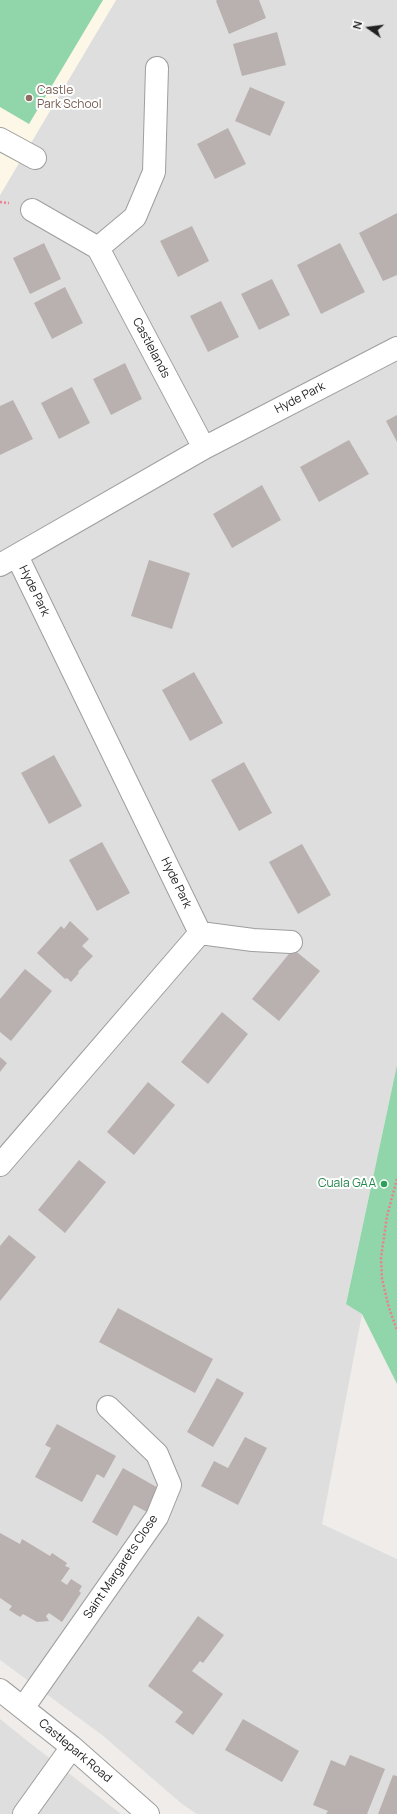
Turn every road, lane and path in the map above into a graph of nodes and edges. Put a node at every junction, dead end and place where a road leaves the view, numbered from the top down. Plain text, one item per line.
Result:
1 (156, 68) dead end
2 (0, 139) edge
3 (35, 158) dead end
4 (32, 210) dead end
5 (98, 248) junction
6 (397, 348) edge
7 (204, 448) junction
8 (8, 561) edge
9 (200, 933) junction
10 (291, 942) dead end
11 (0, 1165) edge
12 (397, 1179) edge
13 (397, 1330) edge
14 (108, 1407) dead end
15 (0, 1690) edge
16 (23, 1708) junction
17 (72, 1747) junction
18 (24, 1814) edge
19 (148, 1814) edge

1 - 5 street
2 - 3 street
4 - 5 street
5 - 7 street, Castlelands
6 - 7 street, Hyde Park
7 - 8 street, Hyde Park
8 - 9 street, Hyde Park
9 - 10 street
9 - 11 street
12 - 13 path
14 - 16 street, Saint Margarets Close
15 - 16 street, Castlepark Road
16 - 17 street, Castlepark Road
17 - 18 street
17 - 19 street, Castlepark Road

